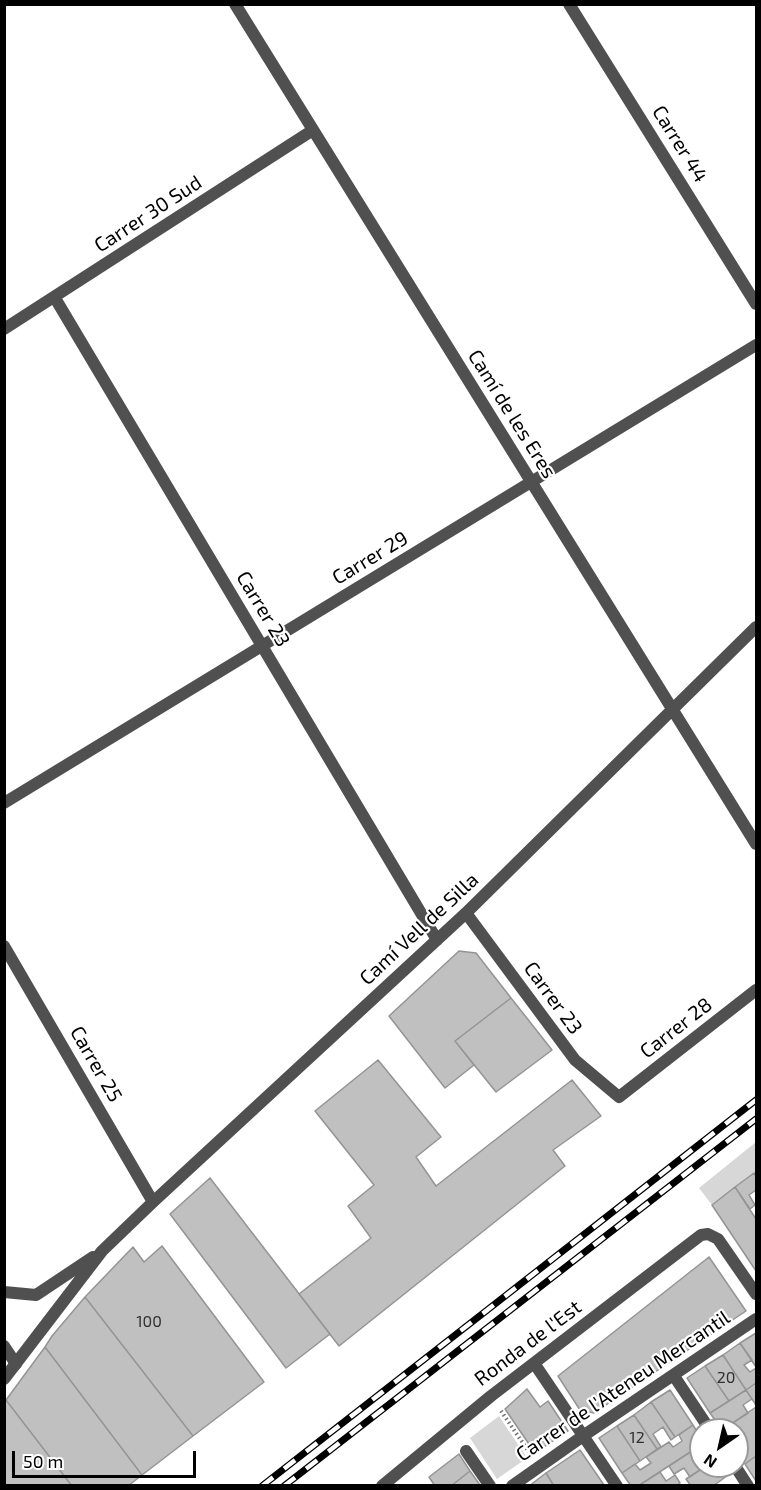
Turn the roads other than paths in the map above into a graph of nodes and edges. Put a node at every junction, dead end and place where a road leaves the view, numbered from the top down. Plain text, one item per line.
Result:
1 (235, 4) edge
2 (569, 4) edge
3 (313, 130) junction
4 (55, 298) junction
5 (756, 304) edge
6 (4, 329) edge
7 (756, 345) edge
8 (532, 482) junction
9 (756, 627) edge
10 (263, 646) junction
11 (673, 710) junction
12 (4, 803) edge
13 (756, 844) edge
14 (466, 913) junction
15 (437, 940) junction
16 (4, 946) edge
17 (756, 990) edge
18 (619, 1097) joint
19 (153, 1202) junction
20 (102, 1251) junction
21 (4, 1292) edge
22 (756, 1294) edge
23 (756, 1319) edge
24 (4, 1346) edge
25 (534, 1363) junction
26 (15, 1364) junction
27 (674, 1376) junction
28 (4, 1378) edge
29 (702, 1418) edge
30 (583, 1436) junction
31 (466, 1451) dead end
32 (382, 1485) edge
33 (490, 1485) edge
34 (512, 1485) edge
35 (617, 1485) edge

1 - 3 street, Camí de les Eres
2 - 5 street, Carrer 44
3 - 4 street, Carrer 30 Sud
3 - 8 street, Camí de les Eres
4 - 6 street, Carrer 30 Sud
4 - 10 street, Carrer 23
7 - 8 street, Carrer 29
8 - 10 street, Carrer 29
8 - 11 street, Camí de les Eres
9 - 11 street, Camí Vell de Silla
10 - 12 street, Carrer 29
10 - 15 street, Carrer 23
11 - 13 street, Camí de les Eres
11 - 14 street, Camí Vell de Silla
14 - 15 street, Camí Vell de Silla
14 - 18 street, Carrer 23
15 - 19 street, Camí Vell de Silla
16 - 19 street, Carrer 25
17 - 18 street, Carrer 28
19 - 20 street, Camí Vell de Silla
20 - 21 street, Camí Vell de Silla
20 - 26 street, Camí Vell de Silla
22 - 25 street, Ronda de l'Est
23 - 27 street, Carrer de l'Ateneu Mercantil
24 - 26 street
25 - 30 street
25 - 32 street, Ronda de l'Est
26 - 28 street, Camí Vell de Silla
27 - 29 street
27 - 30 street, Carrer de l'Ateneu Mercantil
30 - 34 street, Carrer de l'Ateneu Mercantil
30 - 35 street
31 - 33 street

